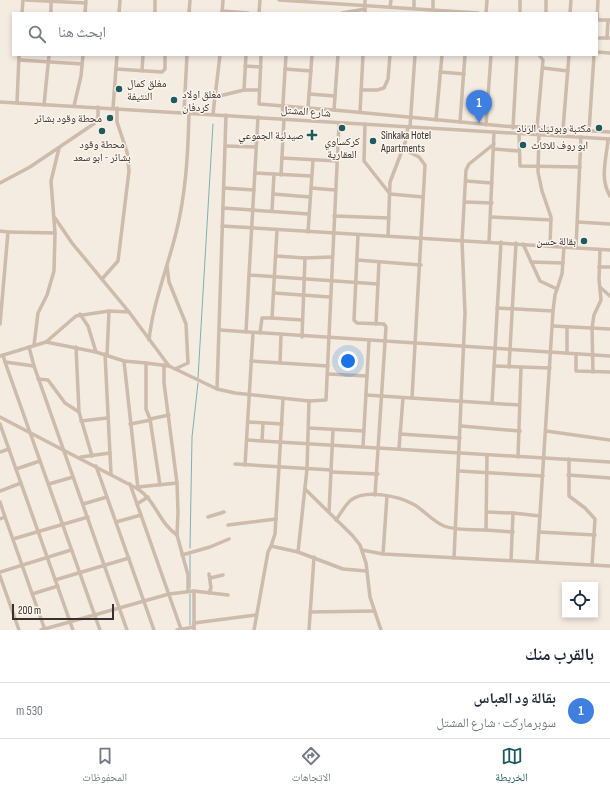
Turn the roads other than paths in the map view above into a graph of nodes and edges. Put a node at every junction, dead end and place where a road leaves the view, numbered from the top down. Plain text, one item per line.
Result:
1 (23, 0) edge
2 (26, 0) edge
3 (120, 0) edge
4 (155, 0) edge
5 (190, 0) edge
6 (223, 0) edge
7 (260, 0) edge
8 (280, 0) edge
9 (287, 0) edge
10 (366, 0) edge
11 (391, 0) edge
12 (414, 0) edge
13 (434, 0) edge
14 (487, 0) edge
15 (520, 0) edge
16 (546, 0) edge
17 (571, 0) edge
18 (598, 0) edge
19 (51, 1) edge
20 (313, 1) edge
21 (86, 2) edge
22 (340, 2) edge
23 (390, 7) junction
24 (414, 8) junction
25 (419, 8) junction
26 (365, 9) edge
27 (433, 9) junction
28 (445, 11) edge
29 (22, 12) edge
30 (51, 12) edge
31 (85, 12) edge
32 (119, 12) edge
33 (155, 12) edge
34 (189, 12) edge
35 (222, 12) edge
36 (259, 12) edge
37 (348, 12) edge
38 (418, 12) edge
39 (457, 12) edge
40 (486, 12) edge
41 (520, 12) edge
42 (546, 12) edge
43 (570, 12) edge
44 (597, 12) edge
45 (598, 20) edge
46 (609, 20) edge
47 (598, 38) edge
48 (609, 38) edge
49 (598, 52) edge
50 (610, 54) edge
51 (19, 56) edge
52 (49, 56) edge
53 (83, 56) edge
54 (117, 56) edge
55 (143, 56) edge
56 (165, 56) edge
57 (187, 56) edge
58 (220, 56) edge
59 (246, 56) edge
60 (261, 56) edge
61 (286, 56) edge
62 (312, 56) edge
63 (338, 56) edge
64 (363, 56) edge
65 (390, 56) edge
66 (415, 56) edge
67 (442, 56) edge
68 (465, 56) edge
69 (491, 56) edge
70 (517, 56) edge
71 (540, 56) edge
72 (568, 56) edge
73 (594, 56) edge
74 (19, 60) junction
75 (48, 62) junction
76 (82, 64) junction
77 (246, 66) junction
78 (261, 67) junction
79 (543, 68) junction
80 (116, 69) junction
81 (286, 69) junction
82 (142, 71) junction
83 (311, 71) junction
84 (568, 71) junction
85 (440, 72) junction
86 (464, 74) junction
87 (244, 90) junction
88 (259, 90) junction
89 (361, 90) junction
90 (309, 94) junction
91 (335, 96) junction
92 (216, 97) junction
93 (0, 102) edge
94 (16, 103) junction
95 (44, 105) junction
96 (74, 106) junction
97 (283, 106) junction
98 (98, 107) junction
99 (115, 108) junction
100 (308, 108) junction
101 (334, 110) junction
102 (184, 112) junction
103 (189, 112) junction
104 (360, 112) junction
105 (213, 114) junction
106 (226, 115) junction
107 (258, 117) junction
108 (411, 117) junction
109 (283, 119) junction
110 (436, 120) junction
111 (460, 122) junction
112 (339, 123) junction
113 (365, 124) junction
114 (486, 125) junction
115 (409, 127) junction
116 (513, 127) junction
117 (537, 128) junction
118 (563, 129) junction
119 (589, 131) junction
120 (494, 132) junction
121 (610, 132) edge
122 (513, 133) junction
123 (519, 133) junction
124 (538, 134) junction
125 (580, 137) junction
126 (609, 139) edge
127 (494, 144) junction
128 (226, 146) junction
129 (256, 147) junction
130 (59, 148) junction
131 (403, 149) junction
132 (494, 149) junction
133 (519, 151) junction
134 (608, 153) edge
135 (282, 158) junction
136 (312, 160) junction
137 (337, 161) junction
138 (538, 166) junction
139 (580, 167) junction
140 (604, 169) junction
141 (610, 169) edge
142 (255, 173) junction
143 (274, 174) junction
144 (281, 175) junction
145 (311, 176) junction
146 (466, 181) junction
147 (0, 183) edge
148 (492, 183) junction
149 (224, 188) junction
150 (311, 188) junction
151 (254, 190) junction
152 (335, 190) junction
153 (273, 194) junction
154 (390, 194) junction
155 (610, 196) edge
156 (310, 197) junction
157 (423, 197) junction
158 (465, 202) junction
159 (492, 203) junction
160 (223, 208) junction
161 (253, 210) junction
162 (272, 211) junction
163 (309, 214) junction
164 (334, 216) junction
165 (54, 217) junction
166 (491, 217) junction
167 (389, 218) junction
168 (551, 220) junction
169 (578, 222) junction
170 (610, 224) edge
171 (222, 226) junction
172 (252, 228) junction
173 (277, 230) junction
174 (0, 231) edge
175 (8, 232) junction
176 (308, 232) junction
177 (55, 233) junction
178 (333, 233) junction
179 (358, 235) junction
180 (388, 236) junction
181 (422, 239) junction
182 (462, 241) junction
183 (489, 242) junction
184 (501, 242) junction
185 (516, 243) junction
186 (523, 244) junction
187 (550, 246) junction
188 (564, 247) junction
189 (576, 247) junction
190 (600, 250) junction
191 (610, 250) edge
192 (276, 256) junction
193 (332, 257) junction
194 (305, 258) junction
195 (357, 260) junction
196 (379, 262) junction
197 (531, 262) junction
198 (167, 263) junction
199 (563, 263) junction
200 (421, 265) junction
201 (599, 266) junction
202 (610, 267) edge
203 (249, 275) junction
204 (2, 276) edge
205 (274, 277) junction
206 (102, 279) junction
207 (304, 279) junction
208 (331, 281) junction
209 (356, 282) junction
210 (378, 284) junction
211 (600, 287) junction
212 (557, 289) junction
213 (274, 294) junction
214 (303, 295) junction
215 (610, 296) edge
216 (330, 297) junction
217 (497, 308) junction
218 (512, 308) junction
219 (109, 311) junction
220 (553, 311) junction
221 (129, 312) junction
222 (80, 314) junction
223 (272, 318) junction
224 (302, 320) junction
225 (0, 324) edge
226 (376, 324) junction
227 (553, 326) junction
228 (567, 326) junction
229 (592, 328) junction
230 (610, 329) edge
231 (220, 330) junction
232 (246, 332) junction
233 (253, 333) junction
234 (260, 334) junction
235 (281, 335) junction
236 (302, 336) junction
237 (330, 338) junction
238 (149, 340) junction
239 (369, 341) junction
240 (46, 342) junction
241 (385, 342) junction
242 (416, 344) junction
243 (34, 345) junction
244 (29, 347) junction
245 (76, 347) junction
246 (464, 347) junction
247 (494, 349) junction
248 (510, 350) junction
249 (552, 351) junction
250 (96, 352) junction
251 (567, 353) junction
252 (576, 354) junction
253 (1, 355) edge
254 (106, 355) junction
255 (591, 355) junction
256 (610, 356) edge
257 (124, 361) junction
258 (251, 361) junction
259 (5, 362) junction
260 (146, 363) junction
261 (280, 363) junction
262 (164, 365) junction
263 (34, 366) junction
264 (169, 366) junction
265 (328, 366) junction
266 (494, 366) junction
267 (509, 367) junction
268 (521, 368) junction
269 (550, 368) junction
270 (175, 369) junction
271 (593, 372) junction
272 (610, 372) edge
273 (328, 374) junction
274 (367, 376) junction
275 (38, 379) junction
276 (217, 389) junction
277 (249, 395) junction
278 (366, 395) junction
279 (381, 396) junction
280 (403, 398) junction
281 (412, 398) junction
282 (283, 399) junction
283 (310, 401) junction
284 (461, 402) junction
285 (492, 403) junction
286 (519, 405) junction
287 (79, 412) junction
288 (169, 414) junction
289 (0, 417) edge
290 (107, 418) junction
291 (151, 419) junction
292 (81, 421) junction
293 (248, 422) junction
294 (263, 423) junction
295 (0, 424) edge
296 (130, 424) junction
297 (282, 424) junction
298 (461, 426) junction
299 (309, 428) junction
300 (333, 430) junction
301 (364, 431) junction
302 (520, 431) junction
303 (546, 431) junction
304 (30, 432) junction
305 (400, 434) junction
306 (460, 438) junction
307 (247, 440) junction
308 (610, 440) edge
309 (262, 441) junction
310 (281, 442) junction
311 (308, 443) junction
312 (333, 444) junction
313 (363, 446) junction
314 (379, 448) junction
315 (399, 448) junction
316 (9, 449) junction
317 (63, 449) junction
318 (0, 452) edge
319 (110, 453) junction
320 (459, 453) junction
321 (487, 455) junction
322 (92, 456) junction
323 (80, 457) junction
324 (518, 457) junction
325 (544, 458) junction
326 (569, 459) junction
327 (40, 461) junction
328 (610, 462) edge
329 (235, 464) dead end
330 (245, 465) junction
331 (96, 466) junction
332 (280, 467) junction
333 (16, 469) junction
334 (307, 469) junction
335 (331, 471) junction
336 (458, 471) junction
337 (486, 472) junction
338 (111, 474) junction
339 (378, 474) junction
340 (568, 475) junction
341 (543, 476) junction
342 (74, 477) junction
343 (610, 478) edge
344 (21, 483) junction
345 (49, 484) junction
346 (130, 484) junction
347 (176, 484) junction
348 (160, 485) junction
349 (138, 488) junction
350 (305, 488) junction
351 (0, 490) edge
352 (375, 495) junction
353 (387, 496) junction
354 (107, 497) junction
355 (148, 497) junction
356 (0, 502) edge
357 (83, 504) junction
358 (137, 504) junction
359 (224, 512) dead end
360 (329, 512) junction
361 (487, 512) junction
362 (514, 513) junction
363 (140, 514) junction
364 (540, 516) junction
365 (5, 517) junction
366 (88, 517) junction
367 (208, 517) dead end
368 (0, 519) edge
369 (276, 519) junction
370 (336, 520) junction
371 (116, 522) junction
372 (63, 525) junction
373 (228, 525) dead end
374 (455, 528) junction
375 (486, 530) junction
376 (38, 532) junction
377 (513, 532) junction
378 (539, 532) junction
379 (177, 535) junction
380 (595, 535) junction
381 (229, 539) dead end
382 (13, 540) junction
383 (271, 546) junction
384 (72, 550) junction
385 (362, 550) junction
386 (298, 552) junction
387 (182, 554) junction
388 (383, 554) junction
389 (314, 557) junction
390 (47, 558) junction
391 (129, 558) junction
392 (454, 558) junction
393 (511, 560) junction
394 (537, 561) junction
395 (23, 565) junction
396 (592, 565) junction
397 (104, 566) junction
398 (610, 566) edge
399 (0, 572) edge
400 (367, 572) junction
401 (80, 573) junction
402 (223, 574) dead end
403 (0, 576) edge
404 (55, 580) junction
405 (58, 586) junction
406 (188, 591) junction
407 (194, 591) junction
408 (208, 592) junction
409 (32, 594) junction
410 (169, 594) junction
411 (228, 596) dead end
412 (144, 600) junction
413 (119, 608) junction
414 (374, 611) junction
415 (310, 612) junction
416 (94, 614) junction
417 (256, 615) junction
418 (70, 621) junction
419 (194, 623) junction
420 (194, 629) edge
421 (18, 630) edge
422 (43, 630) edge
423 (73, 630) edge
424 (100, 630) edge
425 (127, 630) edge
426 (154, 630) edge
427 (179, 630) edge
428 (254, 630) edge
429 (309, 630) edge
430 (381, 630) edge

1 - 29 street
2 - 19 street
3 - 32 street
4 - 33 street
5 - 34 street
6 - 35 street
7 - 36 street
8 - 9 street
9 - 20 street
10 - 26 street
11 - 23 street
12 - 24 street
13 - 27 street
14 - 40 street
15 - 41 street
16 - 42 street
17 - 43 street
18 - 44 street
19 - 21 street
19 - 30 street
20 - 22 street
21 - 31 street
22 - 26 street
23 - 24 street
23 - 26 street
24 - 25 street
25 - 27 street
25 - 38 street
26 - 37 street
27 - 28 street
28 - 39 street
45 - 46 street
46 - 48 street
47 - 48 street
49 - 50 street
51 - 74 street
52 - 75 street
53 - 76 street
54 - 80 street
55 - 82 street
56 - 82 street
57 - 102 street
58 - 92 street
59 - 77 street
60 - 78 street
61 - 81 street
62 - 83 street
63 - 91 street
64 - 89 street
65 - 89 street
66 - 108 street
67 - 85 street
68 - 86 street
69 - 114 street
70 - 116 street
71 - 79 street
72 - 84 street
73 - 119 street
74 - 75 street
74 - 94 street
75 - 76 street
75 - 95 street
76 - 96 street
77 - 78 street
77 - 87 street
78 - 88 street
79 - 84 street
79 - 117 street
80 - 82 street
80 - 99 street
81 - 83 street
81 - 97 street
83 - 90 street
84 - 118 street
85 - 86 street
85 - 110 street
86 - 111 street
87 - 88 street
87 - 92 street
88 - 97 street
89 - 104 street
90 - 91 street
90 - 100 street
91 - 101 street
92 - 105 street
93 - 94 street, شارع المشتل
94 - 95 street, شارع المشتل
95 - 96 street, شارع المشتل
96 - 98 street, شارع المشتل
97 - 100 street
97 - 109 street
98 - 99 street, شارع المشتل
98 - 130 street
99 - 102 street, شارع المشتل
99 - 206 street
100 - 101 street
101 - 104 street
102 - 103 street, شارع المشتل
103 - 105 street, شارع المشتل
103 - 198 street
104 - 108 street
105 - 106 street, شارع المشتل
106 - 107 street, شارع المشتل
106 - 128 street
107 - 109 street, شارع المشتل
107 - 129 street
108 - 110 street
108 - 115 street
109 - 112 street, شارع المشتل
109 - 135 street
110 - 111 street
111 - 114 street
112 - 113 street, شارع المشتل
112 - 137 street
113 - 115 street, شارع المشتل
113 - 154 street
114 - 116 street
115 - 120 street, شارع المشتل
115 - 131 street
116 - 117 street
116 - 122 street
117 - 118 street
118 - 119 street
119 - 121 street
120 - 122 street, شارع المشتل
120 - 127 street
122 - 123 street, شارع المشتل
123 - 124 street, شارع المشتل
123 - 133 street
124 - 125 street, شارع المشتل
124 - 138 street
125 - 126 street, شارع المشتل
125 - 139 street
126 - 134 street
127 - 132 street
127 - 146 street
128 - 129 street
128 - 149 street
129 - 142 street
130 - 147 street
130 - 165 street
131 - 154 street
131 - 157 street
132 - 133 street
132 - 148 street
133 - 138 street
134 - 140 street
135 - 136 street
135 - 144 street
136 - 137 street
136 - 145 street
137 - 152 street
138 - 139 street
138 - 168 street
139 - 169 street
140 - 141 street
140 - 155 street
142 - 143 street
142 - 151 street
143 - 144 street
143 - 153 street
144 - 145 street
145 - 150 street
146 - 148 street
146 - 158 street
148 - 159 street
149 - 151 street
149 - 160 street
150 - 152 street
150 - 156 street
151 - 161 street
152 - 164 street
153 - 156 street
153 - 162 street
154 - 157 street
154 - 167 street
156 - 163 street
157 - 181 street
158 - 159 street
158 - 182 street
159 - 166 street
160 - 161 street
160 - 171 street
161 - 162 street
161 - 172 street
162 - 163 street
163 - 176 street
164 - 167 street
164 - 178 street
165 - 177 street
165 - 206 street
166 - 168 street
166 - 183 street
167 - 180 street
168 - 187 street
169 - 170 street
169 - 189 street
171 - 172 street
171 - 231 street
172 - 173 street
172 - 203 street
173 - 176 street
173 - 192 street
174 - 175 street
175 - 177 street
175 - 204 street
176 - 178 street
177 - 243 street
178 - 179 street
178 - 193 street
179 - 180 street
179 - 195 street
180 - 181 street
181 - 182 street
181 - 200 street
182 - 183 street
182 - 246 street
183 - 184 street
184 - 185 street
184 - 217 street
185 - 186 street
185 - 218 street
186 - 187 street
186 - 197 street
187 - 188 street
188 - 189 street
188 - 199 street
189 - 190 street
190 - 191 street
190 - 201 street
192 - 194 street
192 - 205 street
193 - 194 street
193 - 208 street
194 - 207 street
195 - 196 street
195 - 209 street
196 - 200 street
196 - 210 street
197 - 199 street
197 - 212 street
198 - 238 street
198 - 270 street
199 - 212 street
200 - 242 street
201 - 202 street
201 - 211 street
203 - 205 street
203 - 232 street
204 - 225 street
205 - 207 street
205 - 213 street
206 - 221 street
207 - 208 street
207 - 214 street
208 - 209 street
208 - 216 street
209 - 210 street
209 - 226 street
210 - 226 street
211 - 215 street
211 - 229 street
212 - 220 street
213 - 214 street
213 - 223 street
214 - 216 street
214 - 224 street
216 - 237 street
217 - 218 street
217 - 247 street
218 - 220 street
218 - 248 street
219 - 221 street
219 - 222 street
219 - 254 street
220 - 227 street
221 - 238 street
222 - 240 street
222 - 250 street
223 - 224 street
223 - 234 street
224 - 236 street
226 - 241 street
227 - 228 street
227 - 249 street
228 - 229 street
228 - 251 street
229 - 230 street
229 - 255 street
231 - 232 street
231 - 276 street
232 - 233 street
233 - 234 street
233 - 258 street
234 - 235 street
235 - 236 street
235 - 261 street
236 - 237 street
237 - 239 street
237 - 265 street
238 - 264 street
239 - 241 street
239 - 274 street
240 - 243 street
240 - 245 street
241 - 242 street
241 - 279 street
242 - 246 street
242 - 281 street
243 - 244 street
244 - 253 street
244 - 263 street
245 - 250 street
245 - 287 street
246 - 247 street
246 - 284 street
247 - 248 street
247 - 266 street
248 - 249 street
248 - 267 street
249 - 251 street
249 - 269 street
250 - 254 street
251 - 252 street
252 - 255 street
252 - 271 street
253 - 259 street
254 - 257 street
254 - 290 street
255 - 256 street
255 - 271 street
257 - 260 street
257 - 296 street
258 - 261 street
258 - 277 street
259 - 263 street
259 - 304 street
260 - 262 street
260 - 291 street
261 - 265 street
262 - 264 street
262 - 288 street
263 - 275 street
264 - 270 street
265 - 273 street
266 - 267 street
266 - 285 street
267 - 268 street
268 - 269 street
268 - 286 street
269 - 303 street
270 - 276 street
271 - 272 street
273 - 274 street
273 - 283 street
274 - 278 street
275 - 287 street
275 - 317 street
276 - 277 street
277 - 282 street
277 - 293 street
278 - 279 street
278 - 301 street
279 - 280 street
279 - 314 street
280 - 281 street
280 - 305 street
281 - 284 street
282 - 283 street
282 - 297 street
283 - 299 street
284 - 285 street
284 - 298 street
285 - 286 street
286 - 302 street
287 - 292 street
288 - 291 street
288 - 347 street
289 - 304 street
290 - 292 street
290 - 319 street
291 - 296 street
291 - 348 street
292 - 322 street
293 - 294 street
293 - 307 street
294 - 297 street
294 - 309 street
295 - 316 street
296 - 349 street
297 - 310 street
298 - 302 street
298 - 306 street
299 - 300 street
299 - 311 street
300 - 301 street
300 - 312 street
301 - 313 street
302 - 324 street
303 - 308 street
303 - 325 street
304 - 317 street
304 - 327 street
305 - 306 street
305 - 315 street
306 - 320 street
307 - 309 street
307 - 330 street
309 - 310 street
310 - 311 street
310 - 332 street
311 - 312 street
311 - 334 street
312 - 313 street
312 - 335 street
313 - 314 street
314 - 315 street
314 - 339 street
315 - 320 street
316 - 318 street
316 - 333 street
317 - 323 street
317 - 342 street
319 - 322 street
319 - 338 street
320 - 321 street
320 - 336 street
321 - 324 street
321 - 337 street
322 - 323 street
323 - 331 street
324 - 325 street
325 - 326 street
325 - 341 street
326 - 328 street
326 - 340 street
327 - 333 street
327 - 345 street
329 - 330 street
330 - 332 street
331 - 338 street
331 - 354 street
332 - 334 street
332 - 369 street
333 - 344 street
334 - 335 street
334 - 350 street
335 - 339 street
335 - 360 street
336 - 337 street
336 - 374 street
337 - 341 street
337 - 361 street
338 - 346 street
339 - 352 street
340 - 343 street
340 - 380 street
341 - 364 street
342 - 345 street
342 - 357 street
344 - 351 street
344 - 376 street
345 - 372 street
346 - 349 street
346 - 358 street
347 - 348 street
347 - 379 street
348 - 349 street
349 - 355 street
350 - 360 street
350 - 386 street
352 - 353 street
352 - 370 street
353 - 374 street
353 - 388 street
354 - 357 street
354 - 371 street
355 - 358 street
355 - 379 street
356 - 365 street
357 - 366 street
358 - 363 street
359 - 367 street
360 - 370 street
361 - 362 street
361 - 375 street
362 - 364 street
362 - 377 street
363 - 371 street
363 - 410 street
364 - 378 street
365 - 368 street
365 - 382 street
366 - 372 street
366 - 397 street
369 - 373 street
369 - 383 street
370 - 385 street
371 - 391 street
372 - 376 street
372 - 384 street
374 - 375 street
374 - 392 street
375 - 377 street
376 - 382 street
376 - 390 street
377 - 393 street
378 - 380 street
378 - 394 street
379 - 387 street
380 - 396 street
381 - 387 street
382 - 395 street
383 - 386 street
383 - 417 street
384 - 390 street
384 - 401 street
385 - 388 street
385 - 400 street
386 - 389 street
387 - 406 street
388 - 392 street
389 - 400 street
389 - 415 street
390 - 395 street
390 - 404 street
391 - 397 street
391 - 412 street
392 - 393 street
393 - 394 street
394 - 396 street
395 - 399 street
395 - 409 street
396 - 398 street
397 - 401 street
397 - 413 street
400 - 414 street
401 - 404 street
401 - 416 street
402 - 408 street
403 - 421 street
404 - 405 street
405 - 409 street
405 - 418 street
406 - 407 street
406 - 410 street
407 - 408 street
407 - 419 street
408 - 411 street
409 - 422 street
410 - 412 street
410 - 427 street
412 - 413 street
412 - 426 street
413 - 416 street
413 - 425 street
414 - 415 street
414 - 430 street
415 - 429 street
416 - 418 street
416 - 424 street
417 - 419 street
417 - 428 street
418 - 422 street
418 - 423 street
419 - 420 street
420 - 427 street

